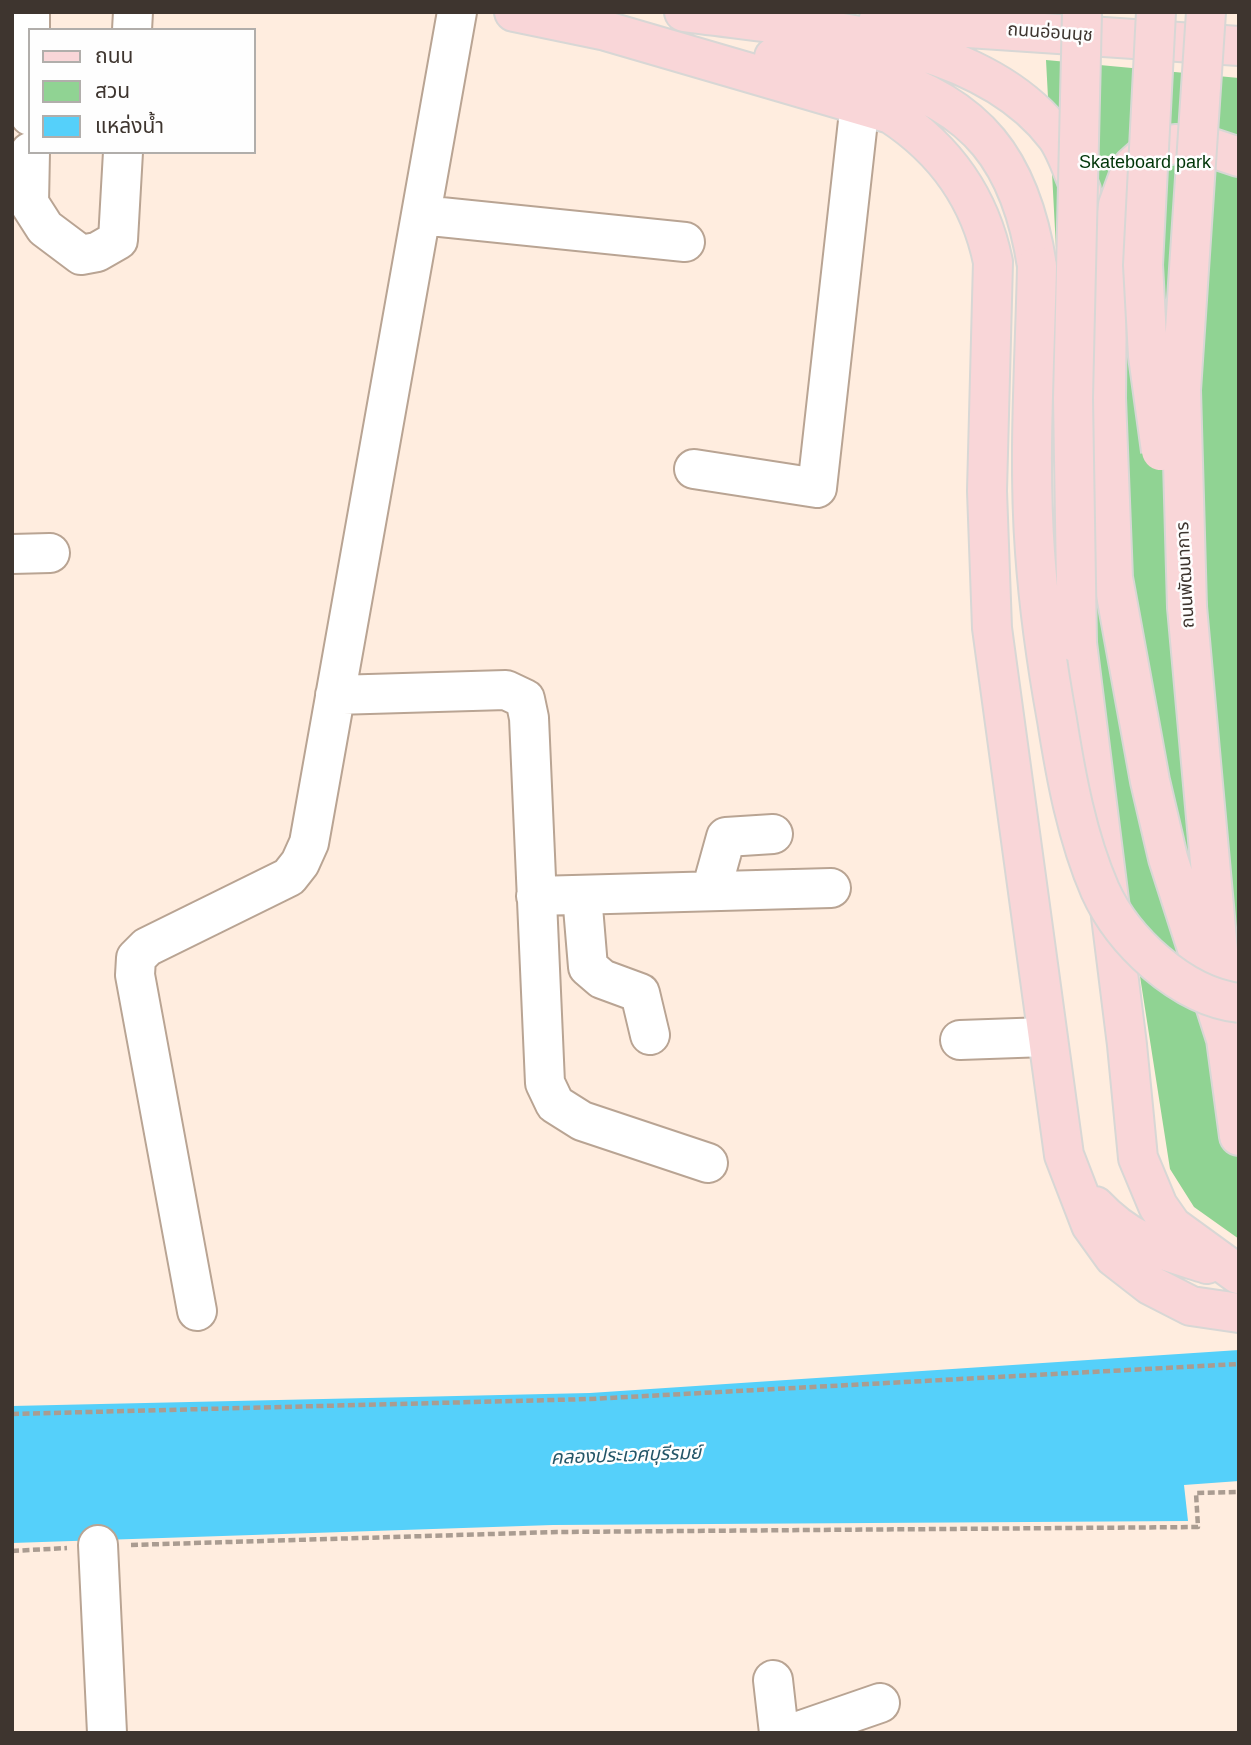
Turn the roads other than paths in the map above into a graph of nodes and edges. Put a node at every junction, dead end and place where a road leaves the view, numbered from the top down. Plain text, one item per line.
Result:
1 (457, 12) edge
2 (514, 12) edge
3 (684, 12) edge
4 (735, 12) edge
5 (1082, 12) edge
6 (1156, 12) edge
7 (1206, 12) edge
8 (607, 31) junction
9 (1239, 46) edge
10 (860, 103) junction
11 (30, 154) edge
12 (123, 154) edge
13 (1239, 157) edge
14 (421, 215) junction
15 (685, 242) dead end
16 (1107, 286) junction
17 (694, 469) dead end
18 (50, 553) dead end
19 (12, 554) edge
20 (1184, 555) junction
21 (335, 695) junction
22 (773, 834) dead end
23 (831, 888) dead end
24 (710, 891) junction
25 (582, 895) junction
26 (536, 896) junction
27 (1239, 1003) edge
28 (650, 1035) dead end
29 (1046, 1037) junction
30 (960, 1040) dead end
31 (1228, 1052) junction
32 (1239, 1136) edge
33 (1064, 1155) junction
34 (708, 1163) dead end
35 (1238, 1274) edge
36 (197, 1311) dead end
37 (1239, 1313) edge
38 (98, 1545) road end
39 (773, 1680) dead end
40 (880, 1703) dead end
41 (107, 1733) edge
42 (779, 1733) edge
43 (793, 1733) edge

1 - 14 street
2 - 8 main road
3 - 16 main road
4 - 9 main road, ถนนอ่อนนุช
5 - 35 main road, bridge
6 - 20 main road, bridge
7 - 20 main road, ถนนพัฒนาการ, bridge
8 - 10 main road
8 - 27 main road, bridge
10 - 17 street
10 - 29 main road
11 - 12 street
13 - 16 main road
14 - 15 street
14 - 21 street
16 - 31 main road
18 - 19 street
20 - 31 main road, ถนนพัฒนาการ, bridge
21 - 26 street
21 - 36 street
22 - 24 street
23 - 24 street
24 - 25 street
25 - 26 street
25 - 28 street
26 - 34 street
29 - 30 street
29 - 33 main road
31 - 32 main road, ถนนพัฒนาการ
33 - 35 main road
33 - 37 main road
38 - 41 street
39 - 42 street
40 - 43 street

